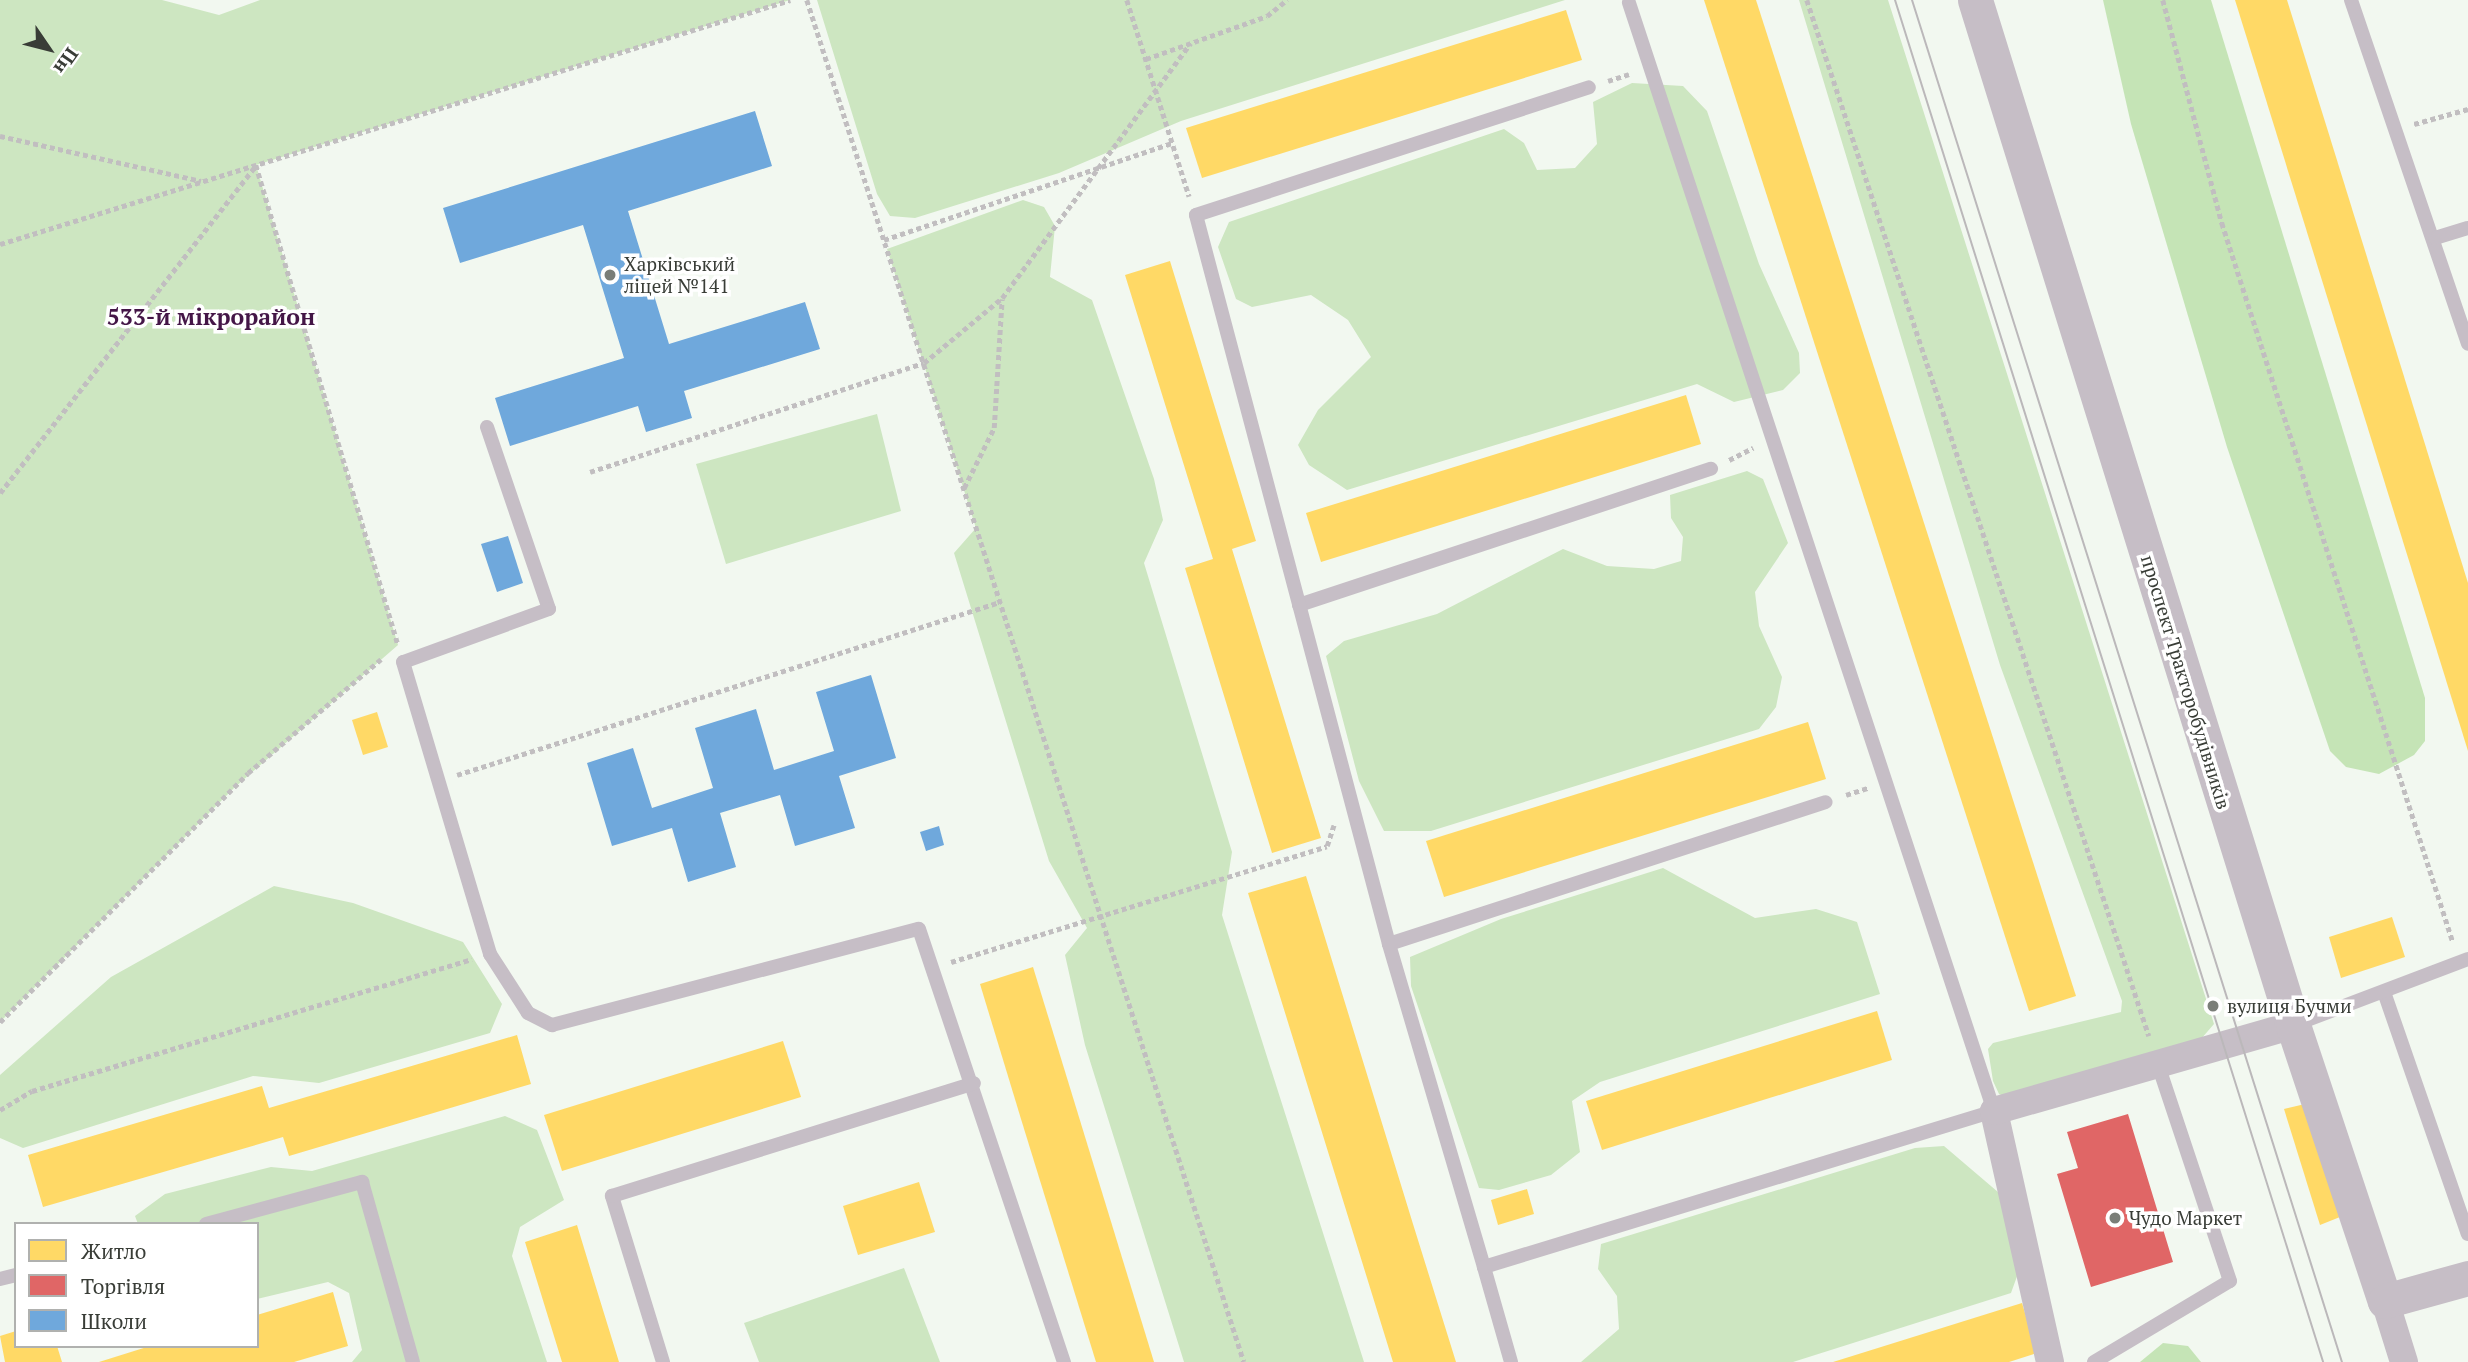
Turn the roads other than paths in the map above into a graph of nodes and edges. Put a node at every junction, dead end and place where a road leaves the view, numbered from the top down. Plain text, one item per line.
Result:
1 (1975, 0) edge
2 (2351, 0) edge
3 (1629, 2) dead end
4 (1588, 87) road end
5 (2468, 228) edge
6 (2435, 238) junction
7 (2468, 344) edge
8 (487, 427) dead end
9 (1711, 469) road end
10 (1299, 605) junction
11 (1826, 802) road end
12 (1389, 944) junction
13 (2464, 961) edge
14 (2384, 992) junction
15 (2292, 1025) junction
16 (2157, 1061) junction
17 (974, 1083) junction
18 (1994, 1111) junction
19 (213, 1222) edge
20 (2468, 1234) edge
21 (1484, 1266) junction
22 (2468, 1278) edge
23 (2385, 1301) junction
24 (413, 1362) edge
25 (663, 1362) edge
26 (1064, 1362) edge
27 (1511, 1362) edge
28 (2050, 1362) edge
29 (2094, 1362) edge
30 (2404, 1362) edge

1 - 15 street, проспект Тракторобудівників
2 - 6 lane
3 - 18 lane
4 - 10 lane
5 - 6 lane
6 - 7 lane
8 - 17 lane
9 - 10 lane
10 - 12 lane
11 - 12 lane
12 - 21 lane
13 - 14 lane
14 - 15 lane
14 - 20 lane
15 - 16 street
15 - 23 street, проспект Тракторобудівників
16 - 18 street
16 - 29 lane
17 - 25 lane
17 - 26 lane
18 - 21 lane
18 - 28 street
19 - 24 lane
21 - 27 lane
22 - 23 street
23 - 30 street, проспект Тракторобудівників

